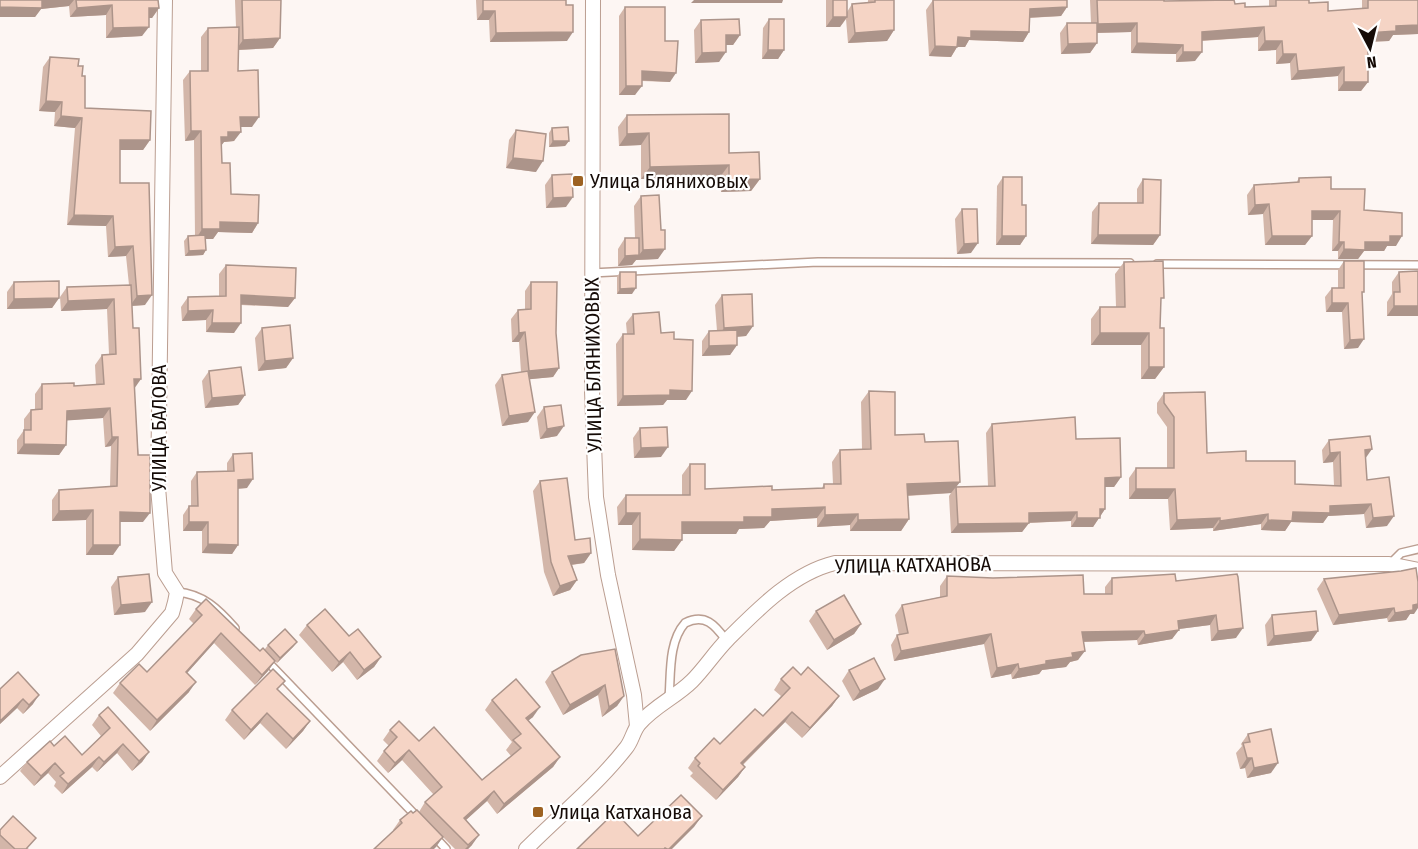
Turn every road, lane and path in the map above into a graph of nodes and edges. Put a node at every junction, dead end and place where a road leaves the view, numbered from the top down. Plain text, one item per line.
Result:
1 (165, 0) edge
2 (593, 0) edge
3 (1134, 263) edge
4 (1144, 263) edge
5 (1418, 265) edge
6 (591, 273) junction
7 (1418, 549) edge
8 (1389, 564) junction
9 (1418, 570) edge
10 (177, 592) junction
11 (239, 632) edge
12 (726, 640) junction
13 (259, 653) edge
14 (669, 699) junction
15 (637, 726) junction
16 (0, 777) edge
17 (421, 822) edge
18 (428, 830) edge
19 (446, 849) edge
20 (526, 849) edge

1 - 10 street, УЛИЦА БАЛОВА
2 - 6 street, УЛИЦА БЛЯНИХОВЫХ
3 - 6 lane
4 - 5 lane
6 - 15 street, УЛИЦА БЛЯНИХОВЫХ
7 - 8 lane
8 - 9 street, УЛИЦА КАТХАНОВА
8 - 12 street, УЛИЦА КАТХАНОВА
10 - 11 lane
10 - 16 street
12 - 14 street, УЛИЦА КАТХАНОВА
12 - 14 lane
13 - 17 lane
14 - 15 street, УЛИЦА КАТХАНОВА
15 - 20 street, УЛИЦА КАТХАНОВА
18 - 19 lane

